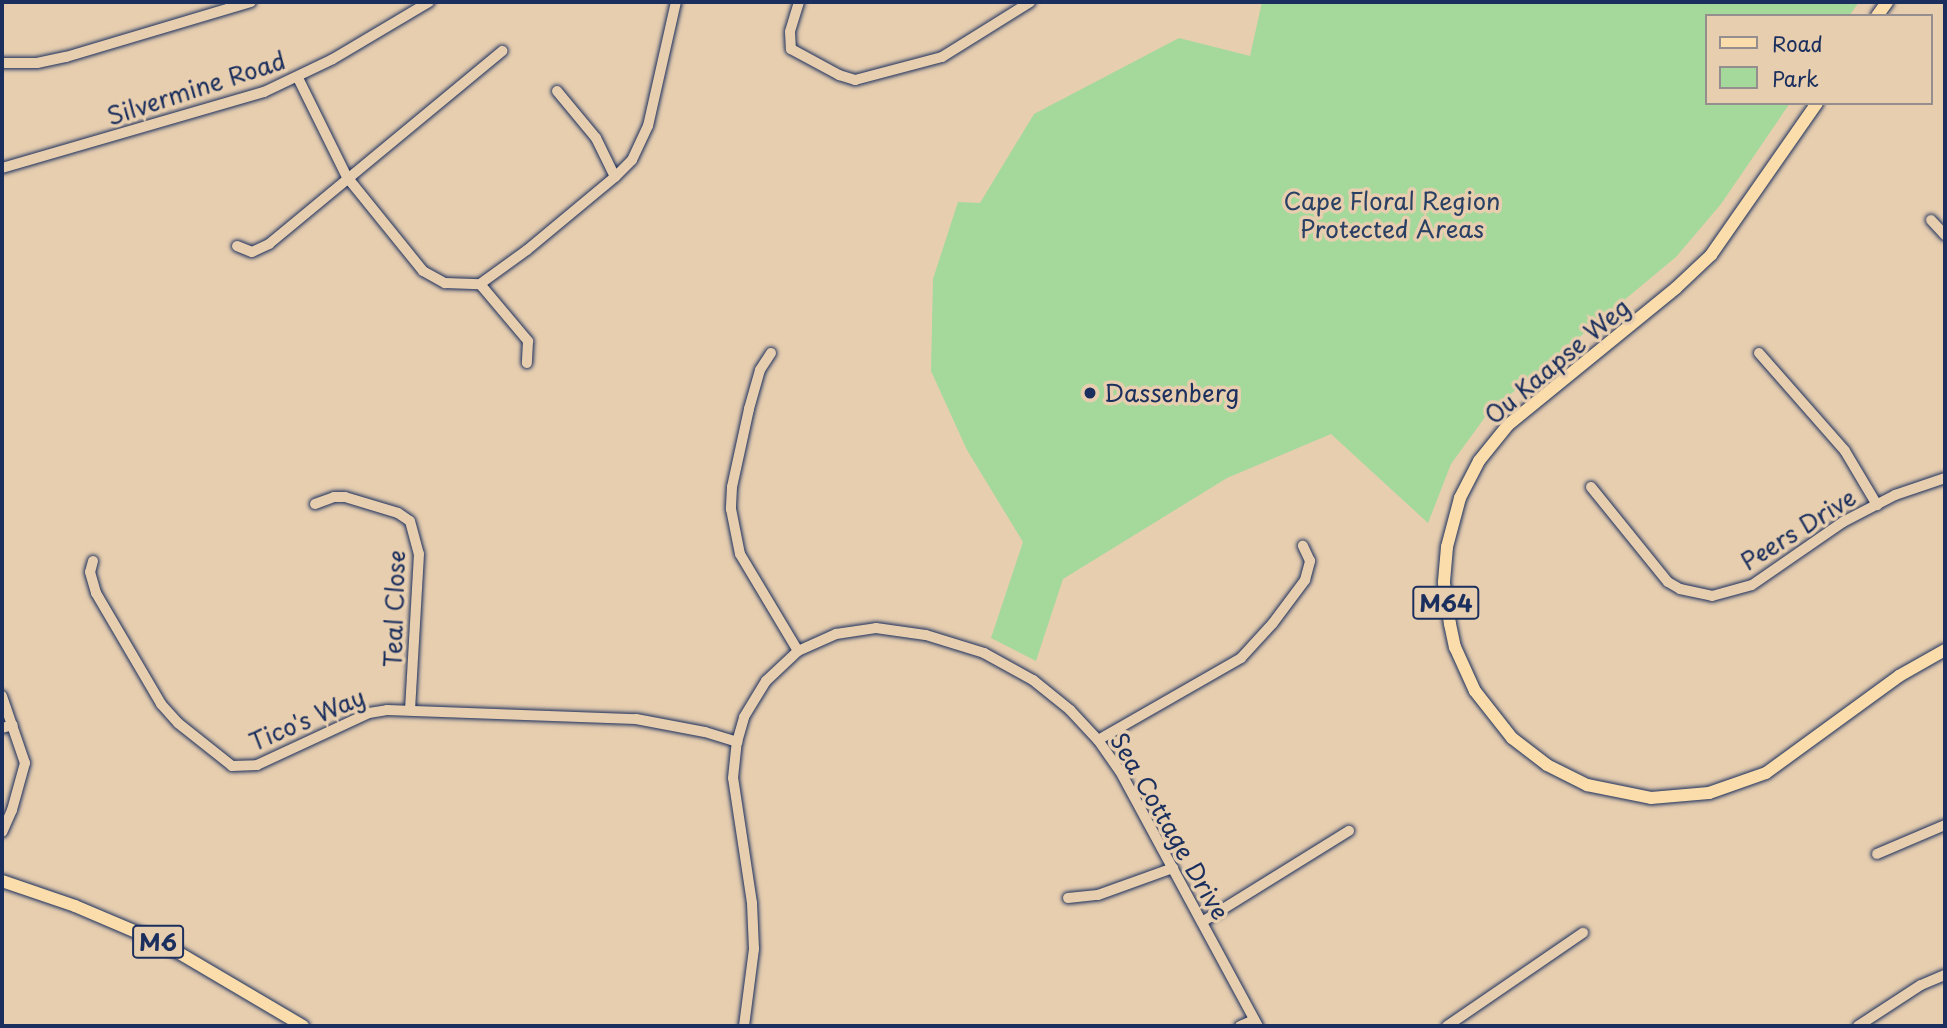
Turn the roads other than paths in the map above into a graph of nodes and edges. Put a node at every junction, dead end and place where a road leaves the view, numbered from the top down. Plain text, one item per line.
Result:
1 (251, 2) edge
2 (429, 2) edge
3 (676, 2) edge
4 (799, 2) edge
5 (1030, 2) edge
6 (502, 51) dead end
7 (2, 63) edge
8 (298, 78) junction
9 (557, 91) dead end
10 (1816, 105) edge
11 (2, 168) edge
12 (347, 177) junction
13 (615, 177) junction
14 (1931, 220) dead end
15 (1945, 235) edge
16 (237, 246) dead end
17 (480, 284) junction
18 (1759, 352) dead end
19 (771, 353) dead end
20 (527, 363) dead end
21 (1945, 478) edge
22 (1591, 487) dead end
23 (318, 502) dead end
24 (1877, 505) junction
25 (1303, 546) dead end
26 (93, 561) dead end
27 (1945, 650) edge
28 (799, 651) junction
29 (2, 696) edge
30 (411, 710) junction
31 (13, 725) junction
32 (2, 728) edge
33 (1098, 740) junction
34 (737, 742) junction
35 (1945, 825) edge
36 (1349, 831) dead end
37 (2, 832) edge
38 (1877, 854) dead end
39 (1173, 868) junction
40 (2, 881) edge
41 (1068, 898) dead end
42 (1202, 922) junction
43 (1583, 933) dead end
44 (1945, 975) edge
45 (1256, 1023) edge
46 (303, 1026) edge
47 (744, 1026) edge
48 (1240, 1026) edge
49 (1447, 1026) edge
50 (1858, 1026) edge

1 - 7 street
2 - 8 street, Silvermine Road
3 - 13 street
4 - 5 street
6 - 12 street
8 - 11 street, Silvermine Road
8 - 12 street
9 - 13 street
10 - 27 main road, Ou Kaapse Weg / M64
12 - 16 street
12 - 17 street
13 - 17 street
14 - 15 street
17 - 20 street
18 - 24 street
19 - 28 street
21 - 24 street, Peers Drive
22 - 24 street, Peers Drive
23 - 30 street, Teal Close
25 - 33 street
26 - 30 street, Tico's Way
28 - 33 street, Sea Cottage Drive
28 - 34 street, Sea Cottage Drive
29 - 31 street
30 - 34 street, Tico's Way
31 - 32 street
31 - 37 street
33 - 39 street, Sea Cottage Drive
34 - 47 street, Sea Cottage Drive
35 - 38 street
36 - 42 street
39 - 41 street
39 - 42 street, Sea Cottage Drive
40 - 46 main road, M6
42 - 45 street, Sea Cottage Drive
43 - 49 street
44 - 50 street
45 - 48 street

